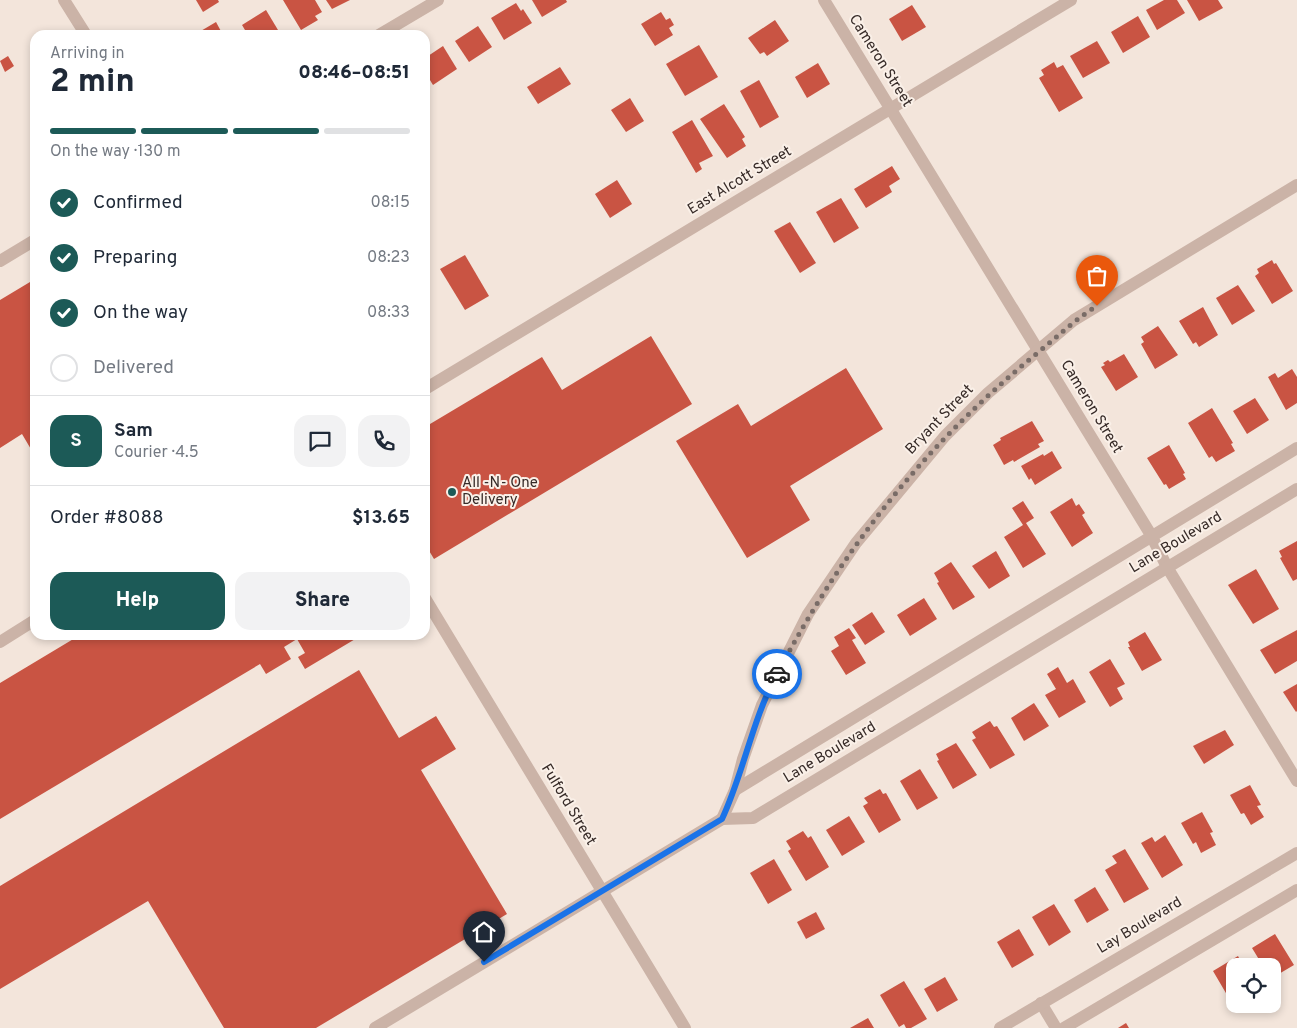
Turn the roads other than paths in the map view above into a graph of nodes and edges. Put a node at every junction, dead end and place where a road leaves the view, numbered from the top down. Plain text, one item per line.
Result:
1 (64, 0) edge
2 (438, 0) edge
3 (824, 0) edge
4 (1071, 0) edge
5 (83, 30) edge
6 (387, 30) edge
7 (891, 109) junction
8 (1297, 186) edge
9 (30, 243) edge
10 (0, 261) edge
11 (1039, 352) junction
12 (430, 386) edge
13 (1297, 448) edge
14 (1297, 489) edge
15 (1151, 535) junction
16 (1167, 567) junction
17 (430, 606) edge
18 (30, 623) edge
19 (0, 642) edge
20 (1297, 781) edge
21 (735, 790) junction
22 (722, 819) junction
23 (1297, 853) edge
24 (1297, 890) edge
25 (601, 891) junction
26 (1041, 1004) junction
27 (375, 1028) edge
28 (685, 1028) edge
29 (1000, 1028) edge
30 (1056, 1028) edge
31 (1064, 1028) edge

1 - 5 street
2 - 6 street
3 - 7 street, Cameron Street
4 - 7 street, East Alcott Street
7 - 11 street, Cameron Street
7 - 12 street, East Alcott Street
8 - 11 street, Bryant Street
9 - 10 street
11 - 15 street, Cameron Street
11 - 21 street, Bryant Street
13 - 15 street, Lane Boulevard
14 - 16 street, Lane Boulevard
15 - 16 street, Cameron Street
15 - 21 street, Lane Boulevard
16 - 20 street, Cameron Street
16 - 22 street, Lane Boulevard
17 - 25 street, Fulford Street
18 - 19 street
21 - 22 street, Bryant Street
22 - 25 street, Lane Boulevard
23 - 26 street, Lay Boulevard
24 - 31 street
25 - 27 street, Lane Boulevard
25 - 28 street, Fulford Street
26 - 29 street, Lay Boulevard
26 - 30 street

